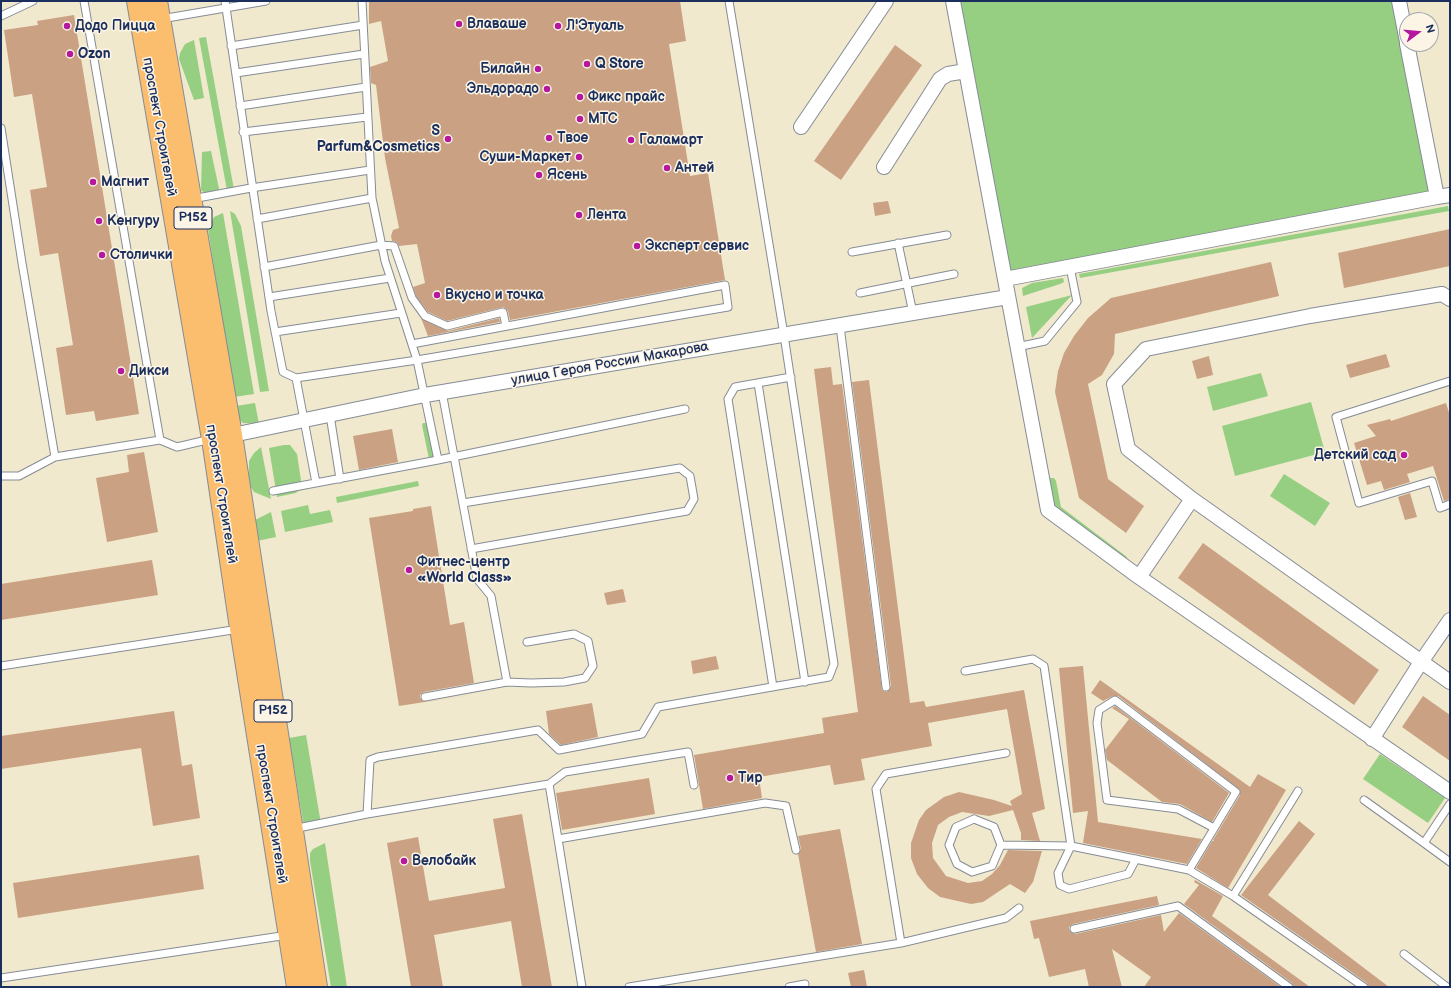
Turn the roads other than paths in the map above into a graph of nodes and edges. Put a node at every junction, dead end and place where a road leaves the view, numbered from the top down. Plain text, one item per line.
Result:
1 (32, 1) edge
2 (84, 1) edge
3 (138, 1) edge
4 (266, 1) edge
5 (362, 1) edge
6 (729, 1) edge
7 (886, 1) edge
8 (953, 1) edge
9 (1399, 1) edge
10 (225, 4) edge
11 (157, 10) edge
12 (1401, 12) edge
13 (1, 16) edge
14 (363, 25) junction
15 (231, 46) junction
16 (1409, 52) edge
17 (364, 54) junction
18 (966, 71) junction
19 (236, 73) junction
20 (366, 87) junction
21 (240, 106) junction
22 (367, 117) junction
23 (801, 127) dead end
24 (1, 128) edge
25 (243, 132) junction
26 (884, 167) dead end
27 (370, 170) junction
28 (251, 188) junction
29 (1443, 196) edge
30 (372, 198) junction
31 (190, 200) junction
32 (257, 219) junction
33 (947, 235) dead end
34 (898, 243) junction
35 (380, 245) junction
36 (852, 252) dead end
37 (264, 267) junction
38 (1070, 267) junction
39 (954, 274) dead end
40 (390, 278) junction
41 (1005, 279) junction
42 (907, 284) junction
43 (860, 293) dead end
44 (269, 297) junction
45 (1008, 297) junction
46 (1450, 299) edge
47 (402, 313) junction
48 (913, 313) junction
49 (506, 326) junction
50 (840, 326) junction
51 (275, 332) junction
52 (784, 335) junction
53 (412, 344) junction
54 (1017, 347) junction
55 (417, 360) junction
56 (791, 377) junction
57 (296, 378) junction
58 (1450, 381) edge
59 (758, 383) junction
60 (442, 392) junction
61 (425, 395) junction
62 (685, 409) dead end
63 (330, 415) junction
64 (304, 420) junction
65 (222, 437) junction
66 (160, 440) junction
67 (455, 456) junction
68 (54, 457) junction
69 (438, 460) junction
70 (1, 476) edge
71 (340, 478) junction
72 (316, 483) junction
73 (273, 491) dead end
74 (1192, 499) junction
75 (463, 503) junction
76 (1450, 504) edge
77 (471, 549) junction
78 (1139, 577) junction
79 (1450, 620) edge
80 (241, 628) junction
81 (528, 642) dead end
82 (1421, 662) junction
83 (1, 666) edge
84 (965, 671) dead end
85 (507, 682) junction
86 (805, 682) junction
87 (1450, 682) edge
88 (773, 687) junction
89 (886, 688) dead end
90 (425, 697) dead end
91 (1372, 739) junction
92 (1006, 753) dead end
93 (550, 784) junction
94 (694, 785) dead end
95 (1298, 791) dead end
96 (1450, 792) edge
97 (1364, 800) dead end
98 (1450, 804) edge
99 (368, 814) junction
100 (1214, 828) junction
101 (292, 829) junction
102 (558, 839) junction
103 (1424, 843) junction
104 (1001, 846) junction
105 (1071, 846) junction
106 (796, 850) dead end
107 (1136, 859) junction
108 (1450, 862) edge
109 (1189, 870) junction
110 (1233, 896) junction
111 (1019, 908) dead end
112 (1074, 929) dead end
113 (290, 935) junction
114 (901, 943) junction
115 (1404, 954) dead end
116 (1, 978) edge
117 (805, 984) dead end
118 (298, 987) edge
119 (316, 987) edge
120 (582, 987) edge
121 (629, 987) edge
122 (789, 987) edge
123 (1289, 987) edge
124 (1364, 987) edge
125 (1447, 987) edge

1 - 13 lane
2 - 66 lane
3 - 65 main road, проспект Строителей / Р152
4 - 10 lane
5 - 14 lane
6 - 52 lane
7 - 23 street
8 - 18 street
9 - 12 street
10 - 11 lane
10 - 15 lane
11 - 31 main road, проспект Строителей / Р152
14 - 15 lane
14 - 17 lane
15 - 19 lane
16 - 29 street
17 - 19 lane
17 - 20 lane
18 - 26 street
18 - 41 street
19 - 21 lane
20 - 21 lane
20 - 22 lane
21 - 25 lane
22 - 25 lane
22 - 27 lane
24 - 68 lane
25 - 28 lane
27 - 28 lane
27 - 30 lane
28 - 31 lane
28 - 32 lane
29 - 38 street
30 - 32 lane
30 - 35 lane
31 - 65 main road, проспект Строителей / Р152
32 - 37 lane
33 - 34 lane
34 - 36 lane
34 - 42 lane
35 - 37 lane
35 - 40 lane
35 - 49 lane
37 - 44 lane
38 - 41 street
38 - 54 lane
39 - 42 lane
40 - 44 lane
40 - 47 lane
41 - 45 street
42 - 43 lane
42 - 48 lane
44 - 51 lane
45 - 48 street, улица Героя России Макарова
45 - 54 street
46 - 74 street
47 - 51 lane
47 - 53 lane
48 - 50 street, улица Героя России Макарова
49 - 53 lane
49 - 55 lane
50 - 52 street, улица Героя России Макарова
50 - 89 lane
51 - 57 lane
52 - 56 lane
52 - 60 street, улица Героя России Макарова
53 - 55 lane
54 - 78 street
55 - 57 lane
55 - 61 lane
56 - 59 lane
56 - 86 lane
57 - 64 lane
58 - 76 lane
59 - 86 lane
59 - 88 lane
60 - 61 street, улица Героя России Макарова
60 - 67 lane
61 - 63 street, улица Героя России Макарова
61 - 69 lane
62 - 67 lane
63 - 64 street, улица Героя России Макарова
63 - 71 lane
64 - 65 street, улица Героя России Макарова
64 - 72 lane
65 - 66 lane
65 - 80 main road, проспект Строителей / Р152
65 - 101 main road, проспект Строителей / Р152
66 - 68 lane
67 - 69 lane
67 - 75 lane
68 - 70 lane
69 - 71 lane
71 - 72 lane
72 - 73 lane
74 - 78 street
74 - 82 street
75 - 77 lane
75 - 77 lane
77 - 85 lane
78 - 91 street
79 - 82 street
80 - 83 lane
80 - 113 main road, проспект Строителей / Р152
81 - 85 lane
82 - 87 street
82 - 91 street
84 - 105 lane
85 - 90 lane
86 - 88 lane
88 - 99 lane
91 - 96 street
92 - 114 lane
93 - 94 lane
93 - 99 lane
93 - 102 lane
95 - 110 lane
97 - 103 lane
98 - 103 lane
99 - 101 lane
100 - 100 lane
100 - 109 lane
101 - 119 main road, проспект Строителей / Р152
102 - 106 lane
102 - 120 lane
103 - 108 lane
104 - 104 lane
104 - 105 lane
105 - 107 lane
105 - 107 lane
107 - 109 lane
109 - 110 lane
110 - 124 lane
111 - 114 lane
112 - 123 lane
113 - 116 lane
113 - 118 main road, проспект Строителей / Р152
114 - 121 lane
115 - 125 lane
117 - 122 lane

